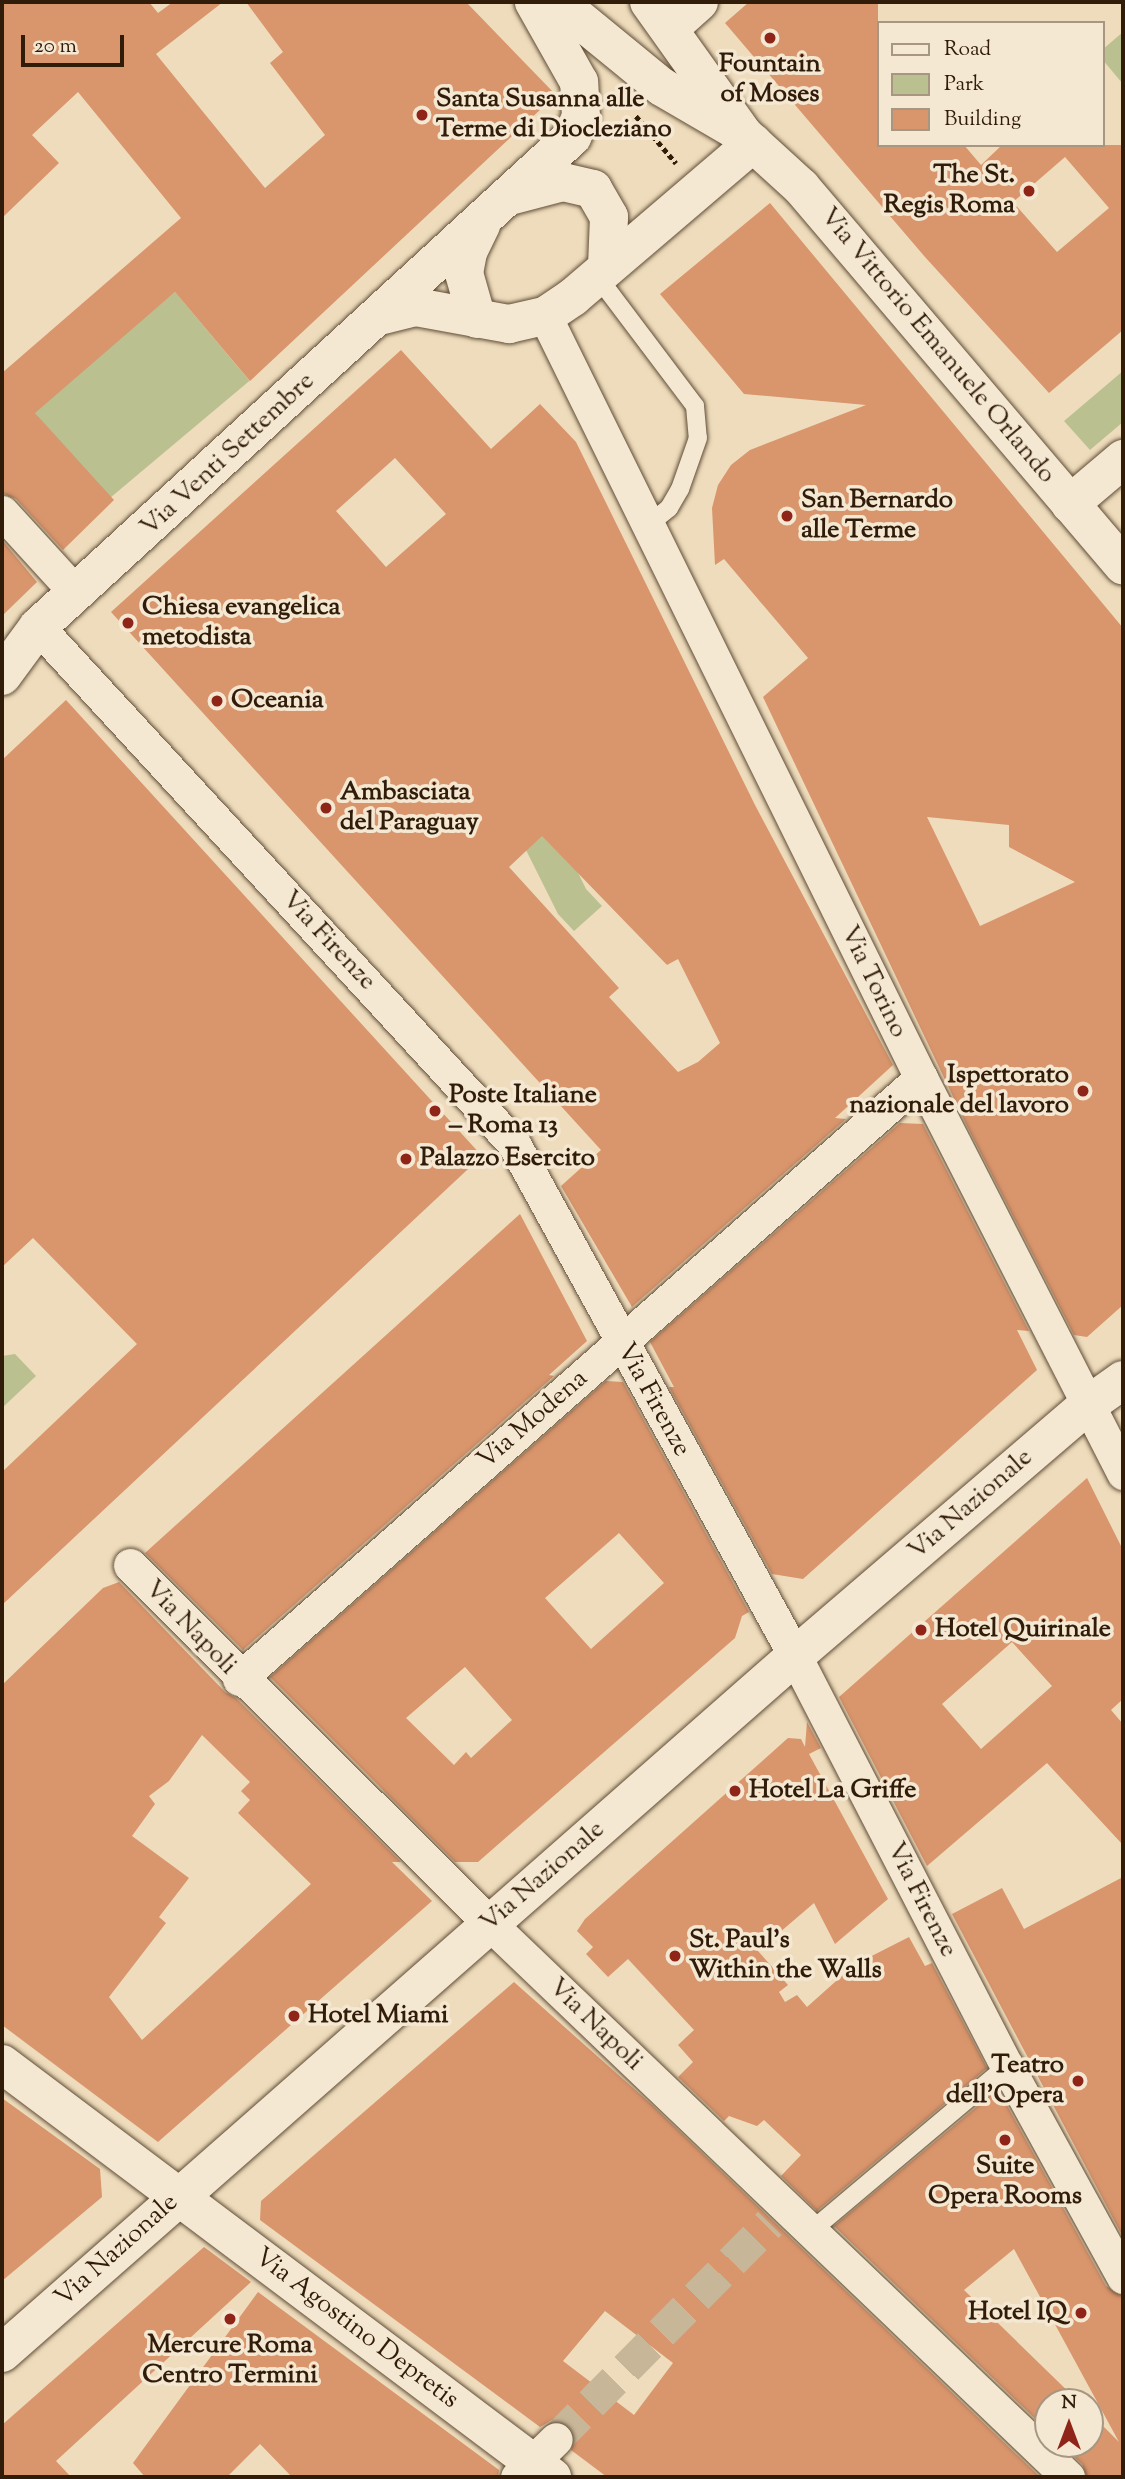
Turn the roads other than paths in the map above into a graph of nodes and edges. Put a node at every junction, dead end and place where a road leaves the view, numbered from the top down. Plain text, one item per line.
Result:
1 (534, 2) edge
2 (558, 2) edge
3 (699, 2) edge
4 (659, 15) edge
5 (748, 139) junction
6 (500, 204) junction
7 (602, 271) junction
8 (379, 316) junction
9 (545, 316) junction
10 (477, 318) junction
11 (1123, 459) edge
12 (1080, 495) junction
13 (2, 512) edge
14 (649, 524) junction
15 (1123, 524) edge
16 (1123, 565) edge
17 (76, 593) junction
18 (38, 627) junction
19 (2, 653) edge
20 (2, 676) edge
21 (921, 1078) junction
22 (621, 1343) junction
23 (1123, 1360) edge
24 (1123, 1380) edge
25 (1123, 1390) edge
26 (1088, 1405) junction
27 (1123, 1474) edge
28 (130, 1565) dead end
29 (795, 1656) junction
30 (239, 1679) junction
31 (490, 1924) junction
32 (2, 2064) edge
33 (1007, 2066) junction
34 (179, 2196) junction
35 (811, 2231) junction
36 (1123, 2277) edge
37 (2, 2353) edge
38 (540, 2464) edge
39 (1068, 2477) edge

1 - 6 street, Via Venti Settembre
2 - 5 street
3 - 4 street
4 - 5 street
5 - 7 street
5 - 12 street, Via Vittorio Emanuele Orlando
6 - 7 street
6 - 8 street, Via Venti Settembre
6 - 10 street
7 - 9 street
7 - 14 lane
8 - 10 street
8 - 17 street, Via Venti Settembre
9 - 10 street
9 - 14 street, Via Torino
11 - 12 street
12 - 15 street, Via Vittorio Emanuele Orlando
12 - 16 street, Via Vittorio Emanuele Orlando
13 - 17 street
14 - 21 street, Via Torino
17 - 18 street
18 - 19 street
18 - 20 street
18 - 22 street, Via Firenze
21 - 22 street, Via Modena
21 - 26 street, Via Torino
22 - 29 street, Via Firenze
22 - 30 street, Via Modena
23 - 26 street, Via Nazionale
24 - 26 street, Via Nazionale
25 - 26 street, Via Nazionale
26 - 27 street, Via Torino
26 - 29 street, Via Nazionale
28 - 30 street, Via Napoli
29 - 31 street, Via Nazionale
29 - 33 street, Via Firenze
30 - 31 street, Via Napoli
31 - 34 street, Via Nazionale
31 - 35 street, Via Napoli
32 - 34 street, Via Agostino Depretis
33 - 35 lane
33 - 36 street, Via Firenze
34 - 37 street, Via Nazionale
34 - 38 street, Via Agostino Depretis
35 - 39 street, Via Napoli

